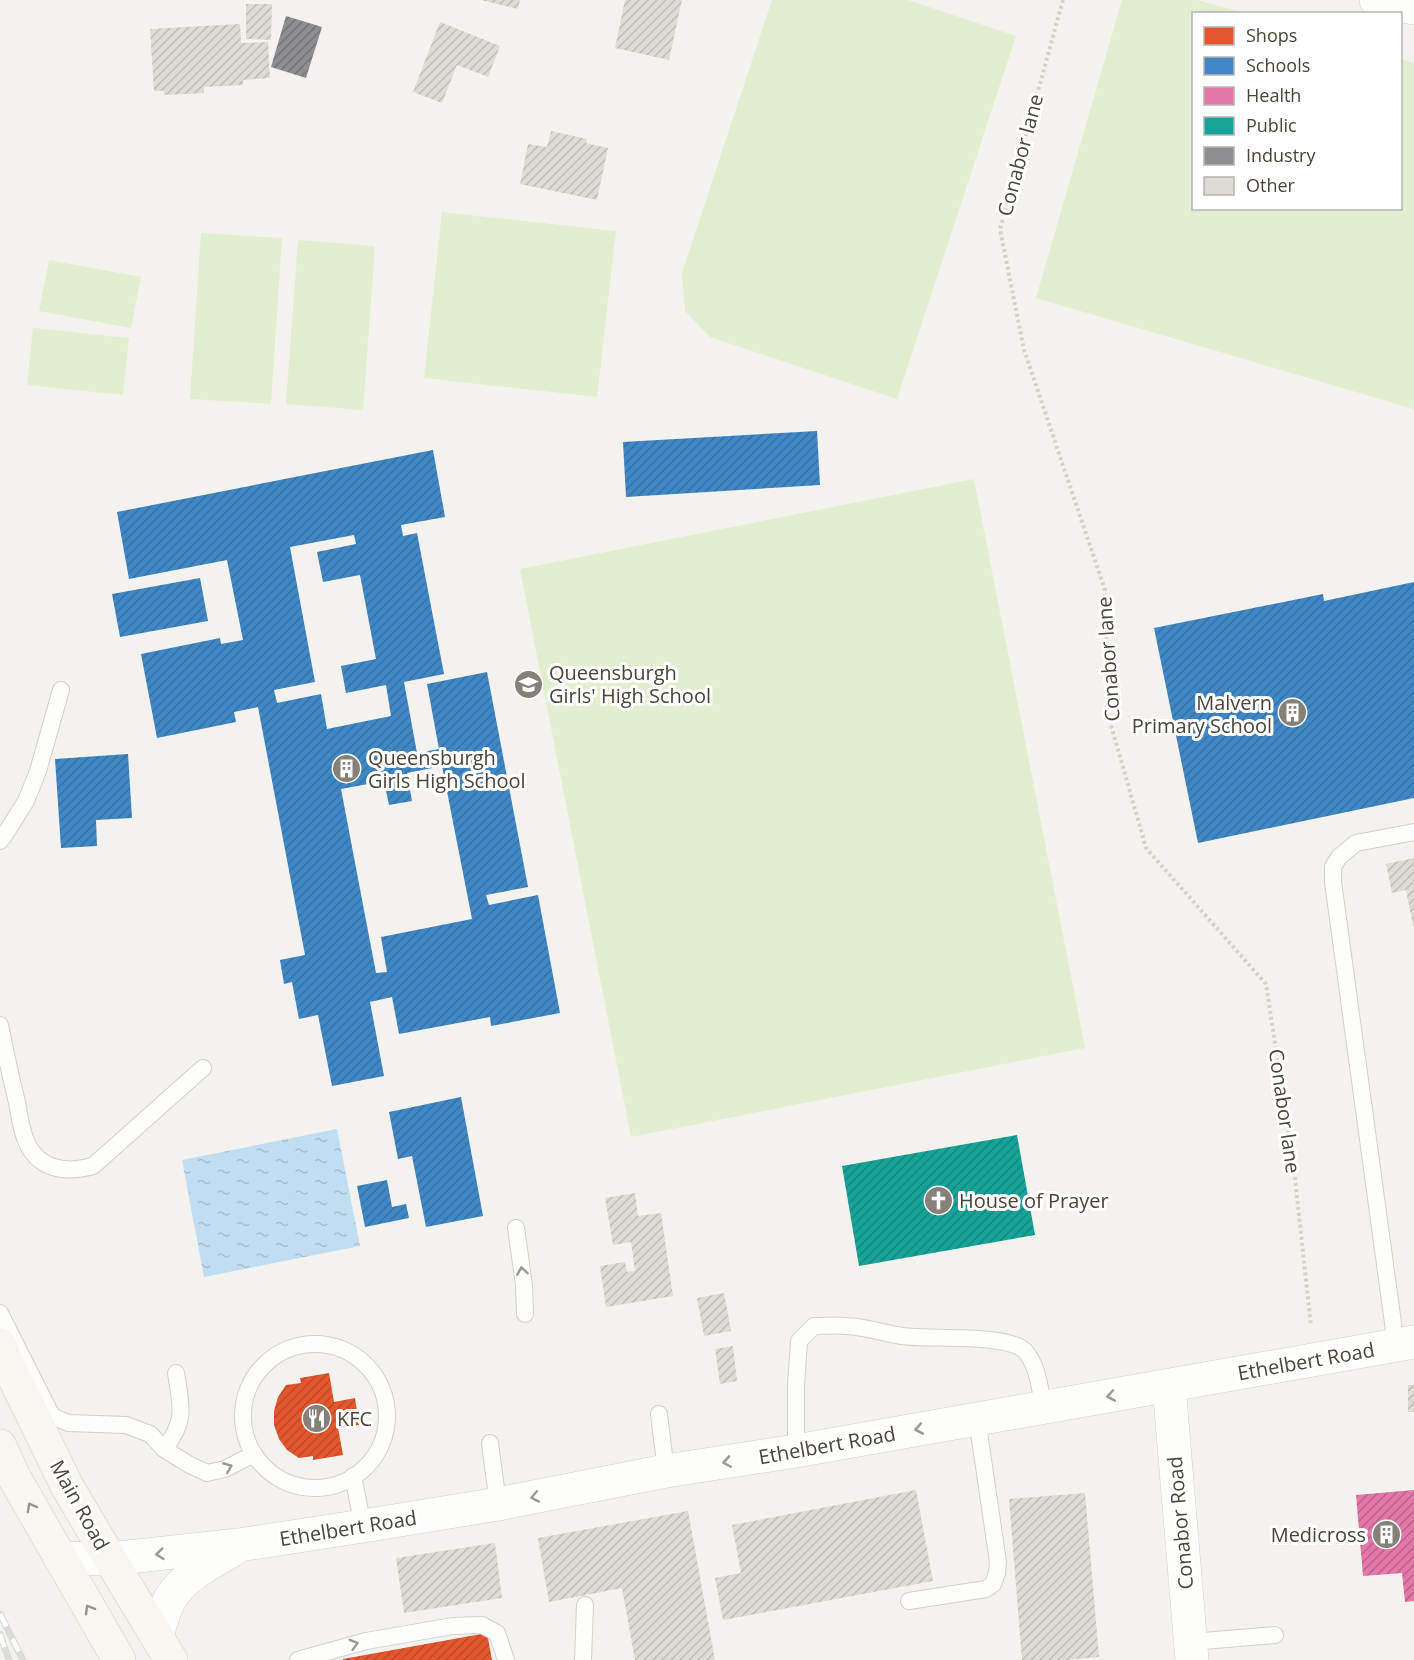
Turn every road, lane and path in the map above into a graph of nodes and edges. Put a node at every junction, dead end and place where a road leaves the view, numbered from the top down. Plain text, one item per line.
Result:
1 (1062, 0) edge
2 (1376, 0) edge
3 (1414, 9) edge
4 (61, 690) dead end
5 (1414, 832) edge
6 (0, 841) edge
7 (0, 1026) edge
8 (203, 1068) dead end
9 (516, 1228) dead end
10 (0, 1313) edge
11 (525, 1314) dead end
12 (1405, 1343) edge
13 (0, 1345) edge
14 (1315, 1360) junction
15 (176, 1373) dead end
16 (1169, 1386) junction
17 (1044, 1408) junction
18 (659, 1414) dead end
19 (977, 1419) junction
20 (490, 1443) dead end
21 (0, 1446) edge
22 (164, 1449) junction
23 (796, 1451) junction
24 (254, 1454) junction
25 (666, 1472) junction
26 (353, 1476) junction
27 (498, 1504) junction
28 (363, 1526) junction
29 (239, 1545) junction
30 (60, 1558) junction
31 (110, 1559) junction
32 (909, 1601) dead end
33 (585, 1605) dead end
34 (1275, 1635) dead end
35 (164, 1648) edge
36 (1191, 1651) edge
37 (119, 1660) edge
38 (298, 1660) edge
39 (506, 1660) edge
40 (583, 1660) edge

1 - 14 path, Conabor lane
2 - 3 street
4 - 6 lane
5 - 12 lane
7 - 8 lane
11 -> 9 lane
10 - 22 lane
12 - 14 street, Ethelbert Road
13 - 31 main road, Main Road
14 - 16 street, Ethelbert Road
15 - 22 lane
16 -> 17 street, Ethelbert Road
16 - 36 street, Conabor Road
17 - 19 street, Ethelbert Road
17 - 23 lane
18 - 25 lane
19 -> 23 street, Ethelbert Road
19 - 32 lane
20 - 27 lane
30 -> 21 main road
22 -> 24 lane
23 -> 25 street, Ethelbert Road
24 - 26 lane
24 - 26 lane
25 -> 27 street, Ethelbert Road
26 - 28 lane
27 - 28 street, Ethelbert Road
28 - 29 street, Ethelbert Road
29 -> 31 street, Ethelbert Road
29 - 35 street, Ethelbert Road
30 - 31 street, Ethelbert Road
37 -> 30 main road
31 - 35 main road, Main Road
33 - 40 lane
34 - 36 lane
38 -> 39 lane

